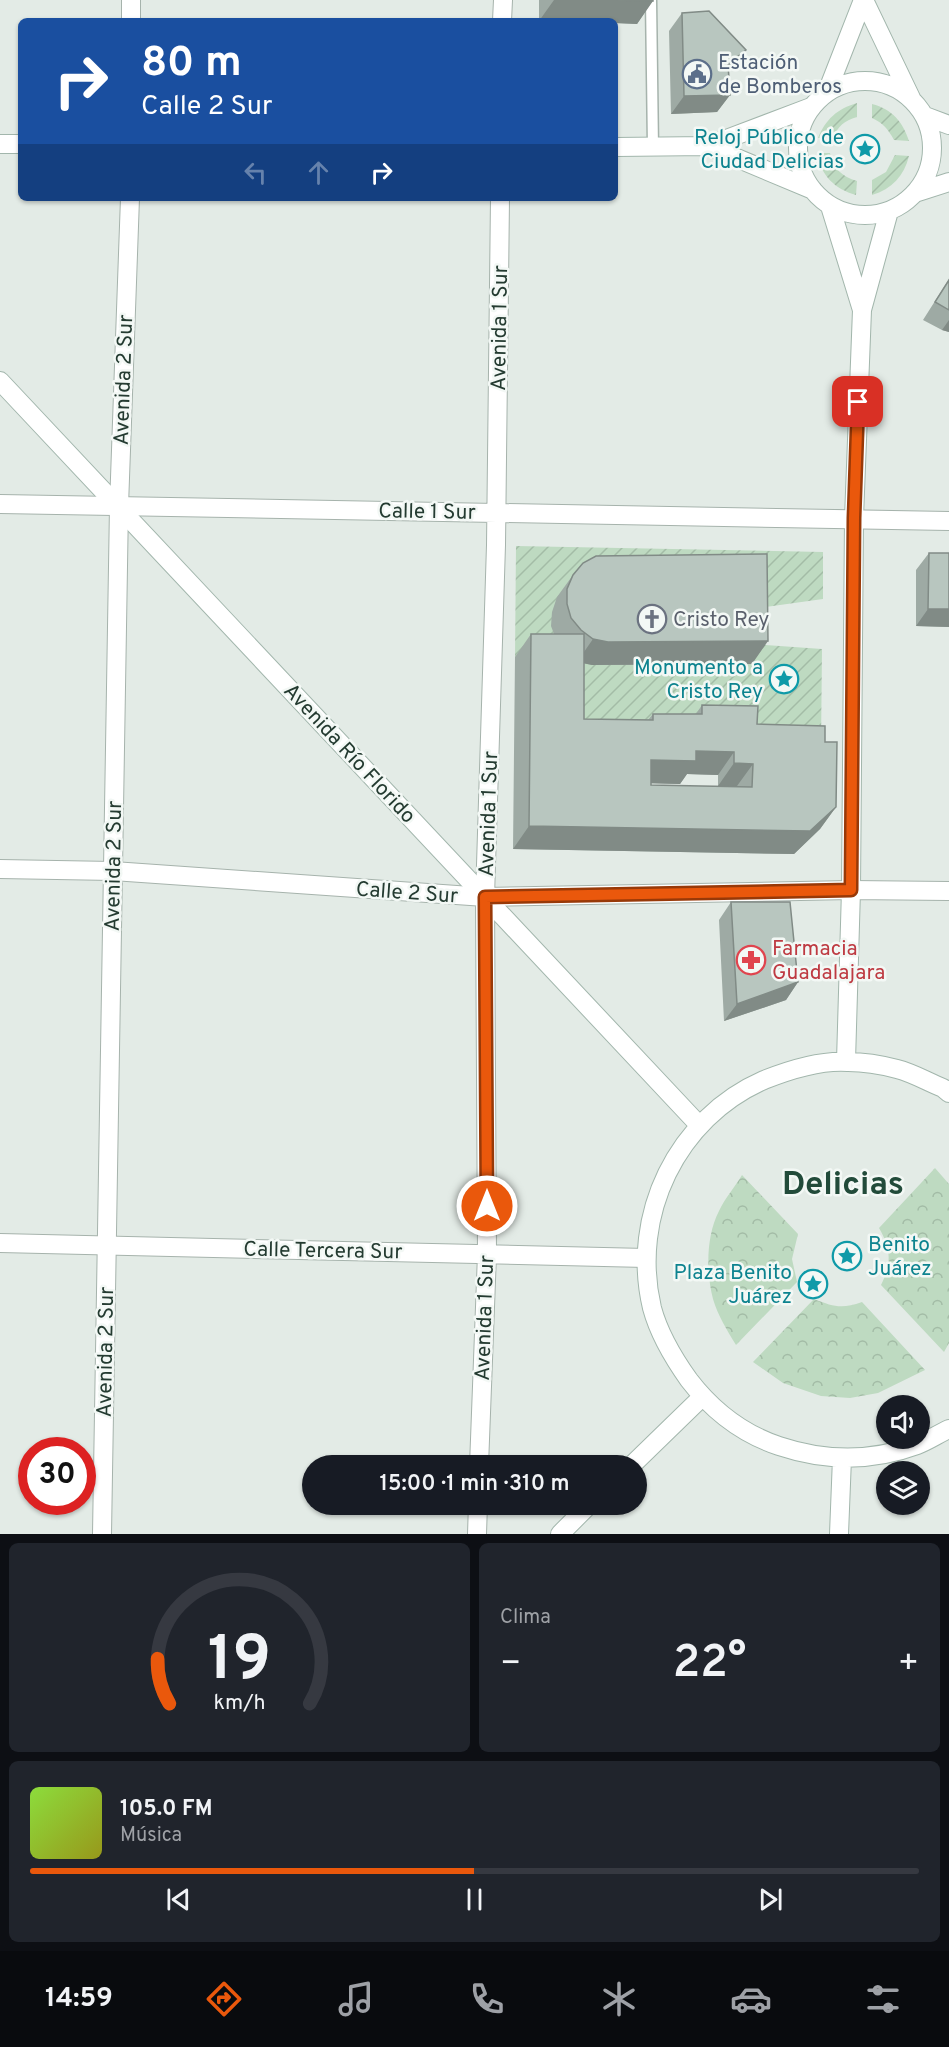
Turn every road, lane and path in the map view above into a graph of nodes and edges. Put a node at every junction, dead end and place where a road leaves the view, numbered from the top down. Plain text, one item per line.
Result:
1 (131, 0) edge
2 (503, 0) edge
3 (651, 0) edge
4 (864, 0) edge
5 (131, 18) edge
6 (502, 18) edge
7 (826, 92) junction
8 (912, 99) junction
9 (811, 107) junction
10 (924, 116) junction
11 (949, 125) edge
12 (0, 144) edge
13 (18, 144) edge
14 (708, 146) junction
15 (618, 147) edge
16 (653, 148) junction
17 (949, 182) edge
18 (813, 190) junction
19 (915, 193) junction
20 (130, 201) edge
21 (500, 201) edge
22 (830, 206) junction
23 (889, 211) junction
24 (862, 310) junction
25 (0, 381) edge
26 (0, 504) edge
27 (119, 506) junction
28 (496, 512) junction
29 (854, 518) junction
30 (949, 521) edge
31 (0, 869) edge
32 (113, 871) junction
33 (851, 890) junction
34 (949, 891) edge
35 (485, 897) junction
36 (846, 1061) junction
37 (949, 1093) edge
38 (699, 1125) junction
39 (0, 1243) edge
40 (107, 1245) junction
41 (487, 1254) junction
42 (646, 1258) junction
43 (702, 1397) junction
44 (949, 1429) edge
45 (479, 1455) edge
46 (642, 1455) edge
47 (842, 1458) junction
48 (478, 1515) edge
49 (579, 1515) edge
50 (102, 1534) edge
51 (477, 1534) edge
52 (560, 1534) edge
53 (839, 1534) edge

1 - 5 street
2 - 6 street
3 - 16 lane
4 - 7 street
4 - 8 street
7 - 8 street
7 - 9 street
8 - 10 street
9 - 14 street
9 - 18 street
10 - 11 street
10 - 19 street
12 - 13 street
14 - 16 street
14 - 18 street
15 - 16 street
17 - 19 street
18 - 22 street
19 - 23 street
20 - 27 street, Avenida 2 Sur
21 - 28 street, Avenida 1 Sur
22 - 23 street
22 - 24 street
23 - 24 street
24 - 29 street
25 - 27 street, Avenida Río Florido
26 - 27 street, Calle 1 Sur
27 - 28 street, Calle 1 Sur
27 - 32 street, Avenida 2 Sur
27 - 35 street, Avenida Río Florido
28 - 29 street, Calle 1 Sur
28 - 35 street, Avenida 1 Sur
29 - 30 street, Calle 1 Sur
29 - 33 street
31 - 32 street, Calle 2 Sur
32 - 35 street, Calle 2 Sur
32 - 40 street, Avenida 2 Sur
33 - 34 street, Calle 2 Sur
33 - 35 street, Calle 2 Sur
33 - 36 street
35 - 38 street, Avenida Río Florido
35 - 41 street, Avenida 1 Sur
36 - 37 street
36 - 38 street
38 - 42 street
39 - 40 street, Calle Tercera Sur
40 - 41 street, Calle Tercera Sur
40 - 50 street, Avenida 2 Sur
41 - 42 street, Calle Tercera Sur
41 - 45 street, Avenida 1 Sur
42 - 43 street
43 - 46 street
43 - 47 street
44 - 47 street
47 - 53 street
48 - 51 street
49 - 52 street

